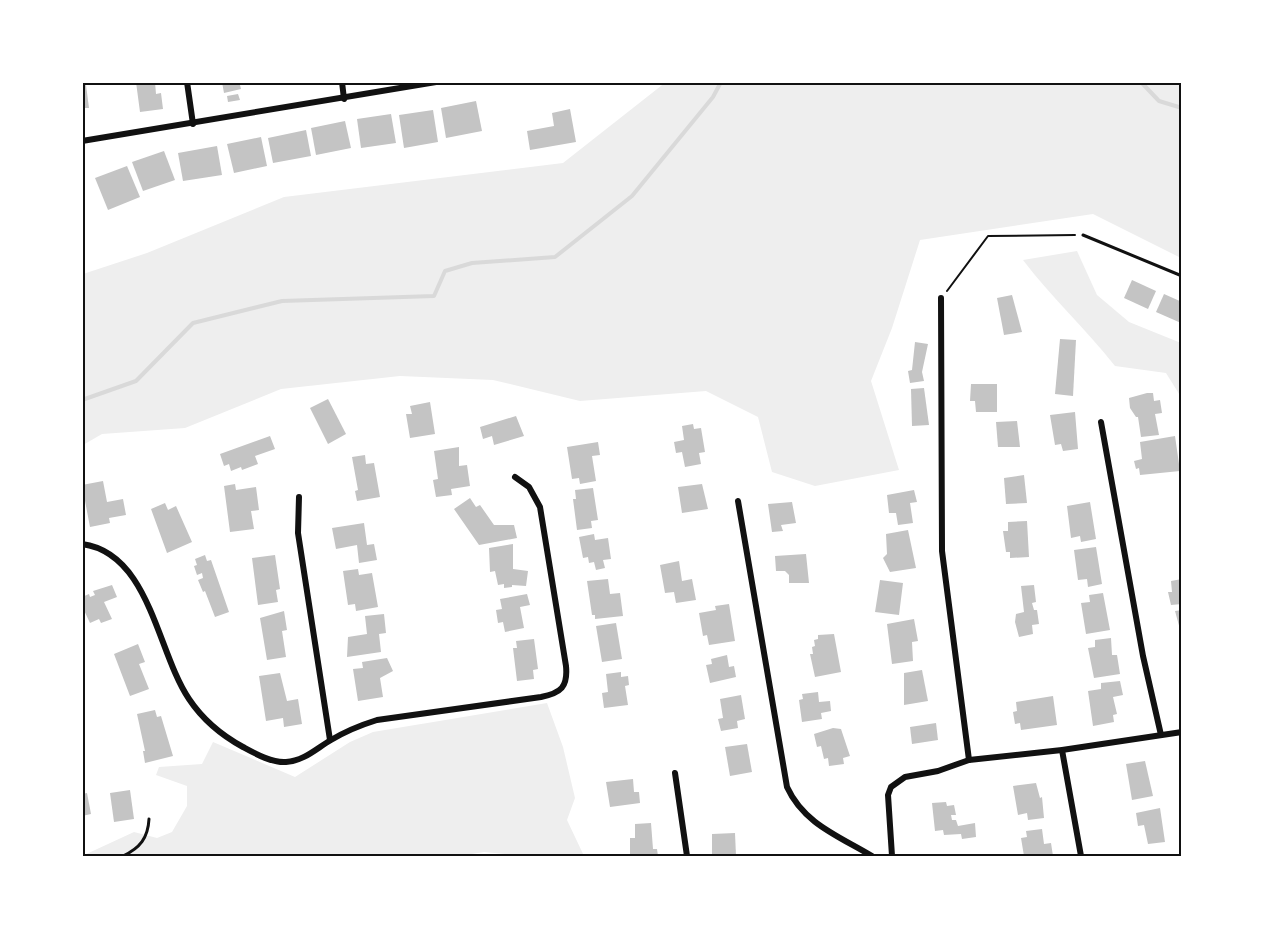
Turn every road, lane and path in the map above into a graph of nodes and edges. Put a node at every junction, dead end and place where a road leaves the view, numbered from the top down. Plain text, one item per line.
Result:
1 (187, 82) edge
2 (342, 82) edge
3 (436, 82) edge
4 (344, 99) junction
5 (193, 124) junction
6 (82, 141) edge
7 (1083, 235) joint
8 (1182, 276) edge
9 (941, 298) joint
10 (1101, 422) dead end
11 (515, 477) dead end
12 (299, 497) dead end
13 (738, 501) dead end
14 (82, 544) edge
15 (1182, 732) edge
16 (1161, 735) junction
17 (330, 740) junction
18 (1062, 750) junction
19 (969, 760) junction
20 (675, 773) dead end
21 (149, 819) dead end
22 (123, 856) edge
23 (687, 856) edge
24 (872, 856) edge
25 (892, 856) edge
26 (1081, 856) edge

1 - 5 street
2 - 4 street
3 - 4 street
4 - 5 street
5 - 6 street
7 - 8 lane
7 - 9 path
9 - 19 street
10 - 16 street
11 - 17 street
12 - 17 street
13 - 24 street
14 - 17 street
15 - 16 street
16 - 18 street
18 - 19 street
18 - 26 street
19 - 25 street
20 - 23 street
21 - 22 lane

